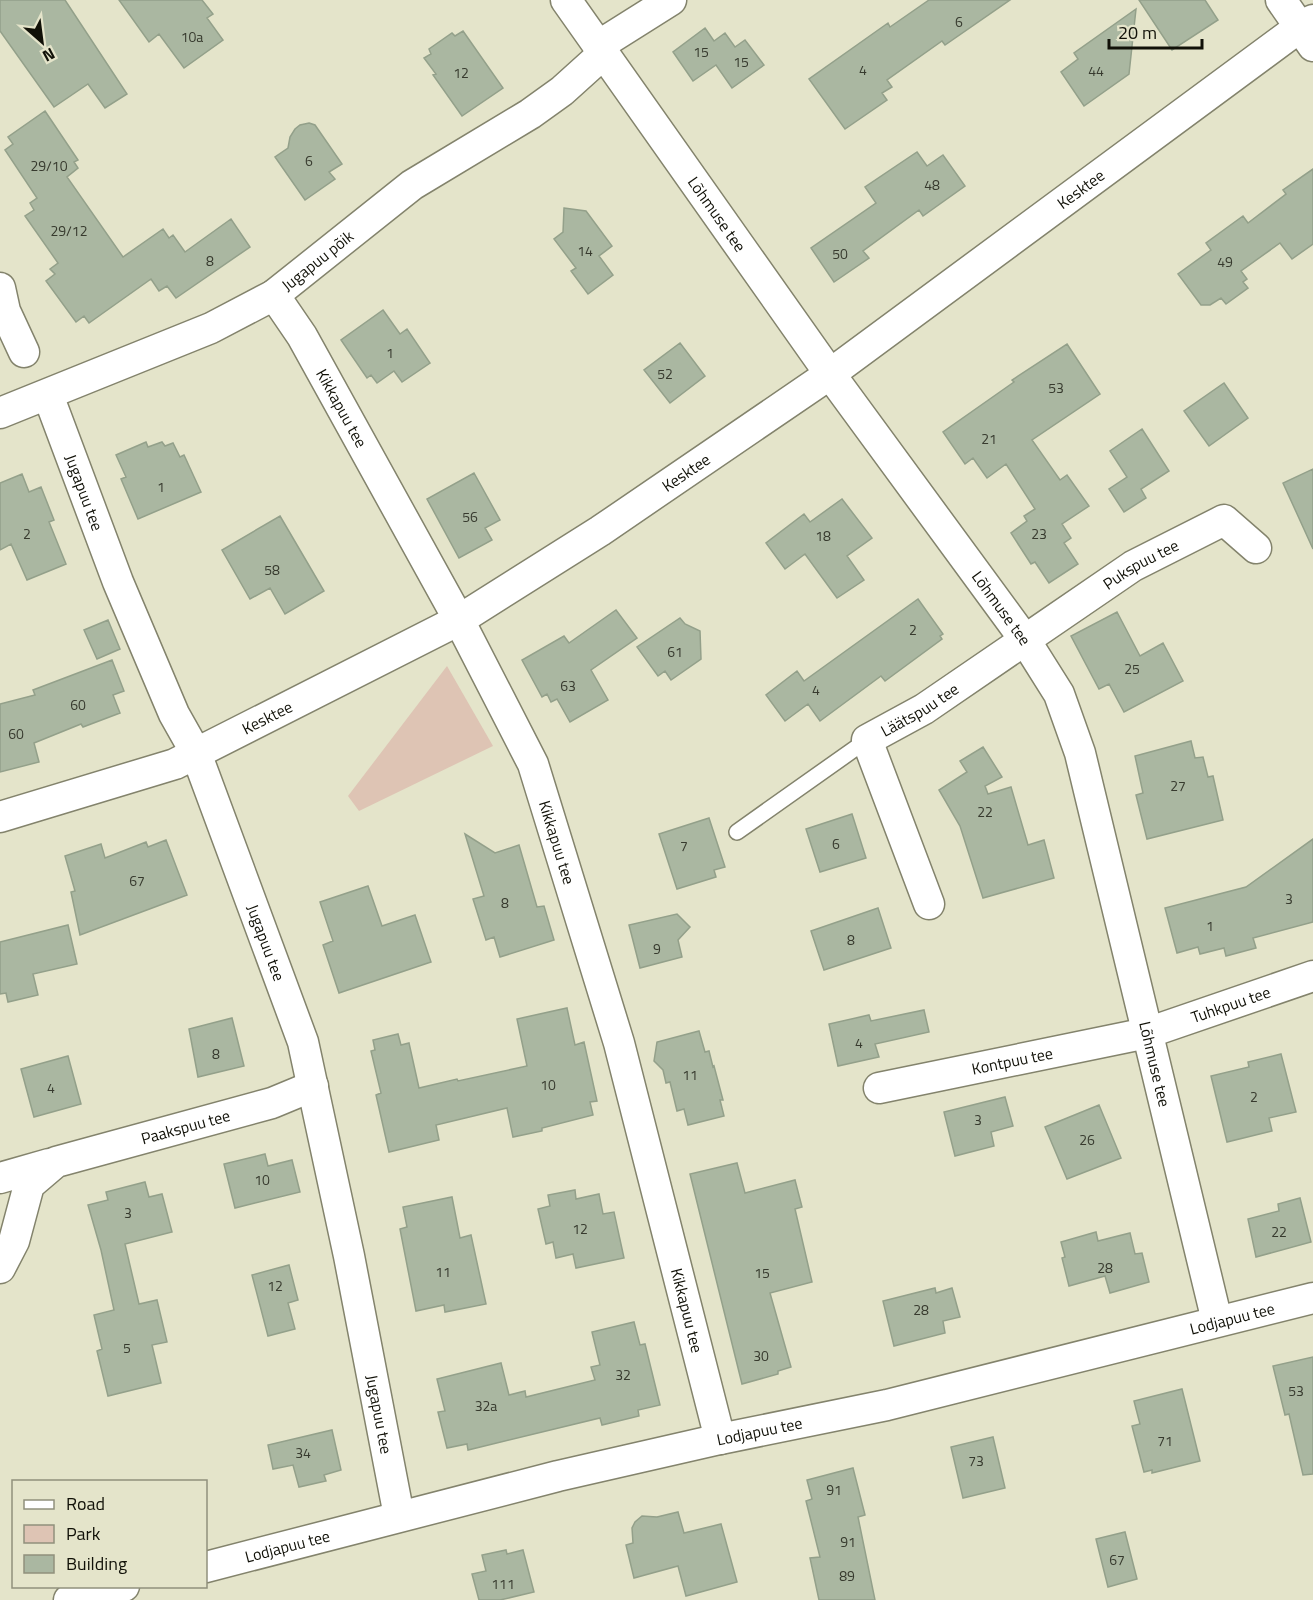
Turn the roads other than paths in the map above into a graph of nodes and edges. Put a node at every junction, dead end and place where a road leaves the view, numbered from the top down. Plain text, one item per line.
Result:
1 (566, 0) edge
2 (671, 0) edge
3 (1281, 0) edge
4 (1309, 31) edge
5 (600, 50) junction
6 (0, 288) edge
7 (274, 295) junction
8 (24, 352) dead end
9 (830, 374) junction
10 (48, 394) junction
11 (0, 413) edge
12 (1256, 548) dead end
13 (459, 620) junction
14 (1025, 640) junction
15 (867, 740) junction
16 (196, 753) junction
17 (0, 817) edge
18 (737, 832) dead end
19 (929, 904) dead end
20 (1313, 976) edge
21 (1148, 1033) junction
22 (314, 1086) junction
23 (879, 1088) dead end
24 (56, 1162) junction
25 (0, 1178) edge
26 (0, 1268) edge
27 (1313, 1298) edge
28 (1217, 1320) junction
29 (720, 1439) junction
30 (399, 1516) junction
31 (207, 1567) edge
32 (120, 1588) edge
33 (69, 1600) edge

1 - 5 street, Lõhmuse tee
2 - 5 street, Jugapuu põik
3 - 4 street
4 - 9 street, Kesktee
5 - 7 street, Jugapuu põik
5 - 9 street, Lõhmuse tee
6 - 8 street
7 - 10 street, Jugapuu põik
7 - 13 street, Kikkapuu tee
9 - 13 street, Kesktee
9 - 14 street, Lõhmuse tee
10 - 11 street, Jugapuu põik
10 - 16 street, Jugapuu tee
12 - 14 street, Pukspuu tee
13 - 16 street, Kesktee
13 - 29 street, Kikkapuu tee
14 - 15 street, Läätspuu tee
14 - 21 street, Lõhmuse tee
15 - 18 lane
15 - 19 street, Läätspuu tee
16 - 17 street, Kesktee
16 - 22 street, Jugapuu tee
20 - 21 street, Tuhkpuu tee
21 - 23 street, Kontpuu tee
21 - 28 street, Lõhmuse tee
22 - 24 street, Paakspuu tee
22 - 30 street, Jugapuu tee
24 - 25 street, Paakspuu tee
24 - 26 street, Paakspuu tee
27 - 28 street, Lodjapuu tee
28 - 29 street, Lodjapuu tee
29 - 30 street, Lodjapuu tee
30 - 31 street, Lodjapuu tee
32 - 33 street

